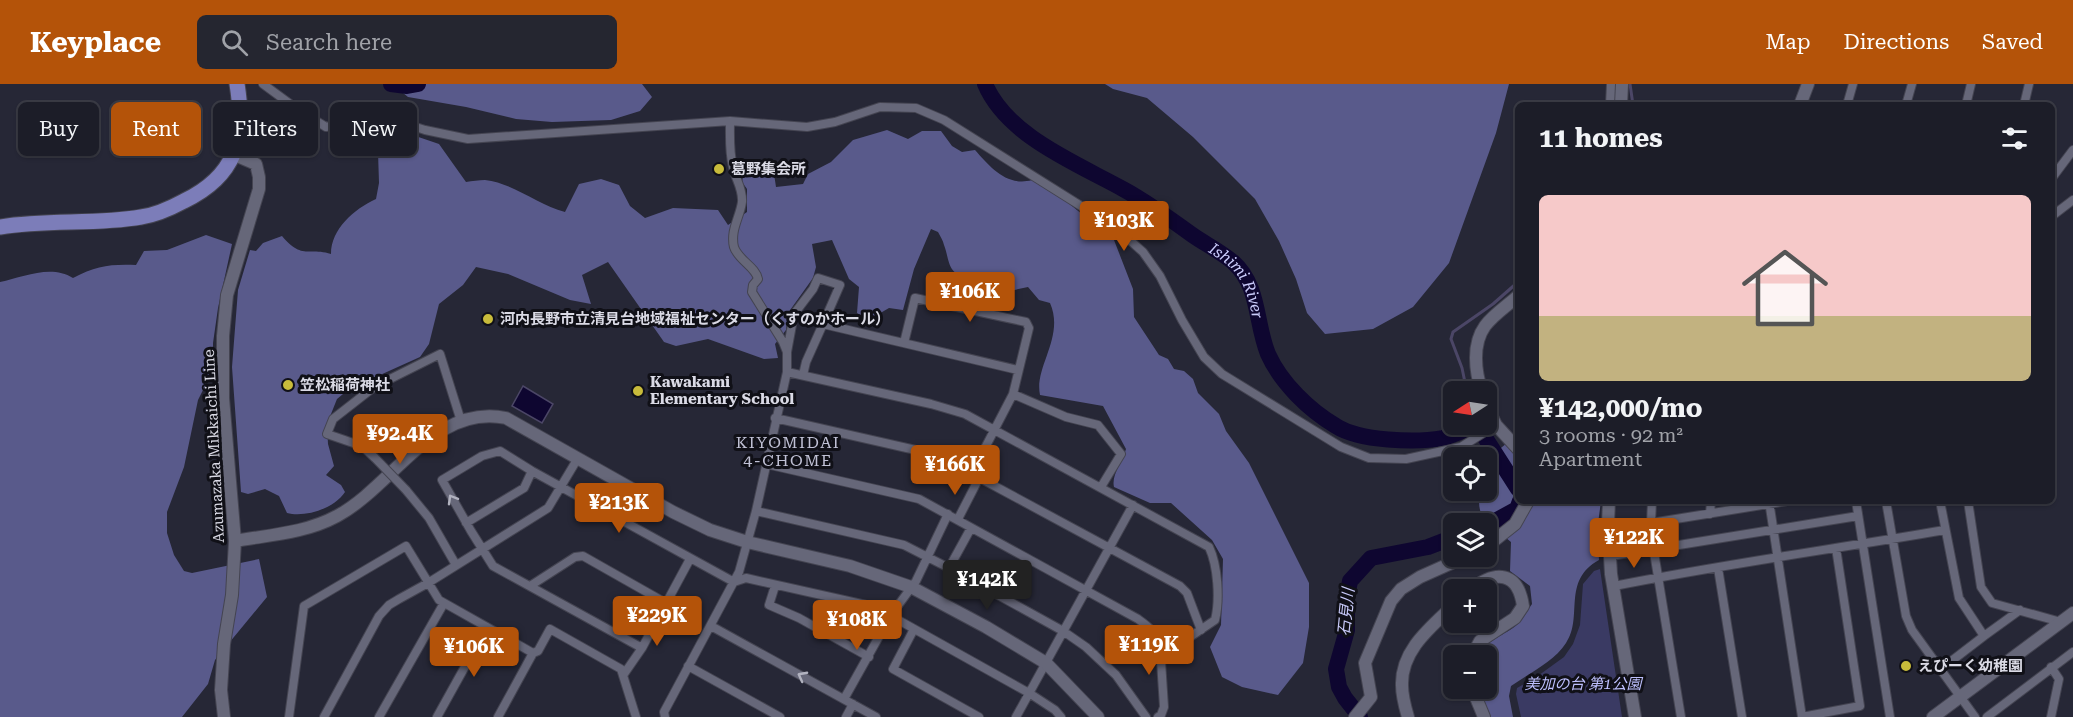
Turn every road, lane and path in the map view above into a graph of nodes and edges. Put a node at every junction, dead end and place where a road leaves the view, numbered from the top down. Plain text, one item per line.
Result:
1 (237, 84) edge
2 (263, 84) edge
3 (1611, 84) edge
4 (1622, 84) edge
5 (1808, 84) edge
6 (1853, 84) edge
7 (1912, 84) edge
8 (1971, 84) edge
9 (2029, 84) edge
10 (240, 102) edge
11 (1610, 102) edge
12 (1621, 102) edge
13 (1801, 102) edge
14 (1848, 102) edge
15 (1907, 102) edge
16 (1967, 102) edge
17 (2025, 102) edge
18 (730, 121) junction
19 (2073, 150) edge
20 (234, 156) edge
21 (237, 156) edge
22 (2055, 174) edge
23 (2073, 200) edge
24 (2055, 214) edge
25 (0, 228) edge
26 (1515, 299) edge
27 (823, 324) junction
28 (904, 344) junction
29 (787, 352) junction
30 (1018, 370) junction
31 (787, 372) junction
32 (803, 375) junction
33 (1480, 381) edge
34 (1013, 394) junction
35 (775, 418) junction
36 (461, 421) junction
37 (1497, 425) edge
38 (995, 430) junction
39 (1479, 435) edge
40 (1515, 446) edge
41 (578, 458) junction
42 (766, 464) junction
43 (532, 471) junction
44 (976, 476) junction
45 (561, 487) junction
46 (1101, 488) junction
47 (1526, 504) edge
48 (1609, 504) edge
49 (1652, 504) edge
50 (1711, 504) edge
51 (1758, 504) edge
52 (1768, 504) edge
53 (1856, 504) edge
54 (1886, 504) edge
55 (1941, 504) edge
56 (1968, 504) edge
57 (1133, 505) junction
58 (756, 511) junction
59 (948, 514) junction
60 (1710, 514) junction
61 (1858, 516) junction
62 (958, 519) junction
63 (466, 523) junction
64 (971, 528) junction
65 (1772, 530) junction
66 (1945, 530) junction
67 (1497, 538) edge
68 (1892, 539) junction
69 (234, 541) junction
70 (747, 543) junction
71 (1863, 543) junction
72 (1109, 548) junction
73 (1653, 548) junction
74 (1836, 548) junction
75 (482, 549) junction
76 (1617, 555) dead end
77 (927, 557) junction
78 (1776, 557) junction
79 (690, 558) junction
80 (456, 565) junction
81 (1443, 567) edge
82 (949, 568) junction
83 (1718, 568) junction
84 (1658, 577) junction
85 (1487, 579) edge
86 (734, 582) junction
87 (428, 583) junction
88 (530, 586) junction
89 (775, 586) junction
90 (911, 586) junction
91 (1614, 586) junction
92 (1086, 590) junction
93 (444, 603) junction
94 (666, 603) junction
95 (2020, 610) junction
96 (2073, 613) edge
97 (891, 615) junction
98 (1443, 616) edge
99 (2061, 622) junction
100 (711, 626) junction
101 (487, 627) junction
102 (914, 629) junction
103 (1201, 630) junction
104 (1497, 630) edge
105 (1063, 632) junction
106 (1492, 633) edge
107 (1984, 636) junction
108 (1478, 645) edge
109 (1160, 646) junction
110 (642, 648) junction
111 (2073, 652) edge
112 (533, 653) junction
113 (869, 657) junction
114 (1046, 663) junction
115 (688, 666) junction
116 (2051, 667) junction
117 (1941, 669) junction
118 (624, 674) junction
119 (1029, 693) junction
120 (1959, 696) junction
121 (844, 699) junction
122 (1477, 699) edge
123 (853, 704) junction
124 (224, 717) edge
125 (289, 717) edge
126 (324, 717) edge
127 (380, 717) edge
128 (437, 717) edge
129 (498, 717) edge
130 (636, 717) edge
131 (665, 717) edge
132 (780, 717) edge
133 (846, 717) edge
134 (876, 717) edge
135 (979, 717) edge
136 (1016, 717) edge
137 (1061, 717) edge
138 (1098, 717) edge
139 (1146, 717) edge
140 (1158, 717) edge
141 (1355, 717) edge
142 (1408, 717) edge
143 (1484, 717) edge
144 (1635, 717) edge
145 (1681, 717) edge
146 (1742, 717) edge
147 (1890, 717) edge
148 (1932, 717) edge
149 (1975, 717) edge
150 (1987, 717) edge
151 (2051, 717) edge

1 - 10 highway
2 - 18 street
3 - 11 street
4 - 12 street
5 - 13 street
6 - 14 street
7 - 15 street
8 - 16 street
9 - 17 street
18 - 29 street
18 - 39 street
19 - 22 street
20 - 25 highway
21 - 69 street, Azumazaka Mikkaichi Line
23 - 24 street
26 - 33 street
27 - 28 street
27 - 29 street
27 - 32 street
28 - 30 street
28 - 30 street
29 - 31 street
30 - 34 street
31 - 32 street
31 - 35 street
32 - 38 street
34 - 38 street
34 - 46 street
35 - 42 street
35 - 44 street
36 - 41 street
36 - 69 street
36 - 80 street, bridge
37 - 40 street
38 - 44 street
38 - 46 street
41 - 45 street
41 - 70 street
42 - 58 street
42 - 59 street
43 - 45 street
43 - 63 street
63 -> 43 street
44 - 62 street
44 - 72 street
45 - 75 street
45 - 79 street
46 - 57 street
47 - 67 street
48 - 91 street
49 - 60 street
50 - 60 street
51 - 60 street
52 - 65 street
53 - 61 street
54 - 68 street
55 - 66 street
56 - 95 street
57 - 72 street
57 - 103 street
58 - 70 street
58 - 77 street
59 - 62 street
59 - 77 street
61 - 65 street
61 - 71 street
62 - 64 street
63 - 75 street
64 - 82 street
64 - 92 street
65 - 73 street
65 - 78 street
66 - 68 street
66 - 107 street
68 - 71 street
68 - 117 street
69 - 124 street, Azumazaka Mikkaichi Line
70 - 86 street
70 - 90 street
71 - 74 street
71 - 147 street
72 - 92 street
72 - 103 street
73 - 76 street
73 - 84 street
74 - 78 street
74 - 78 street
75 - 80 street
75 - 88 street
77 - 82 street
77 - 90 street
78 - 83 street
79 - 86 street
79 - 94 street
80 - 87 street
81 - 141 street
82 - 105 street
83 - 84 street
83 - 146 street
84 - 91 street
84 - 145 street
85 - 104 street
86 - 89 street
86 - 100 street
87 - 93 street
87 - 125 street
87 - 126 street
88 - 94 street
88 - 110 street
89 - 97 street
89 - 113 street
90 - 97 street
90 - 114 street
91 - 144 street
92 - 105 street
92 - 109 street
93 - 101 street
93 - 127 street
94 - 110 street
95 - 99 street
95 - 107 street
96 - 99 street
97 - 102 street
97 - 113 street
98 - 142 street
99 - 120 street
100 - 115 street
121 -> 100 street
101 - 112 street
101 - 128 street
102 - 119 street
102 - 135 street
103 - 109 street
105 - 114 street
105 - 139 street
106 - 108 street
107 - 117 street
109 - 140 street
110 - 118 street
111 - 116 street
112 - 118 street
112 - 129 street
113 - 121 street
114 - 119 street
114 - 138 street
115 - 131 street
115 - 132 street
116 - 150 street
116 - 151 street
117 - 120 street
118 - 130 street
119 - 136 street
119 - 137 street
120 - 148 street
120 - 149 street
121 - 123 street
122 - 143 street
123 - 133 street
123 - 134 street

